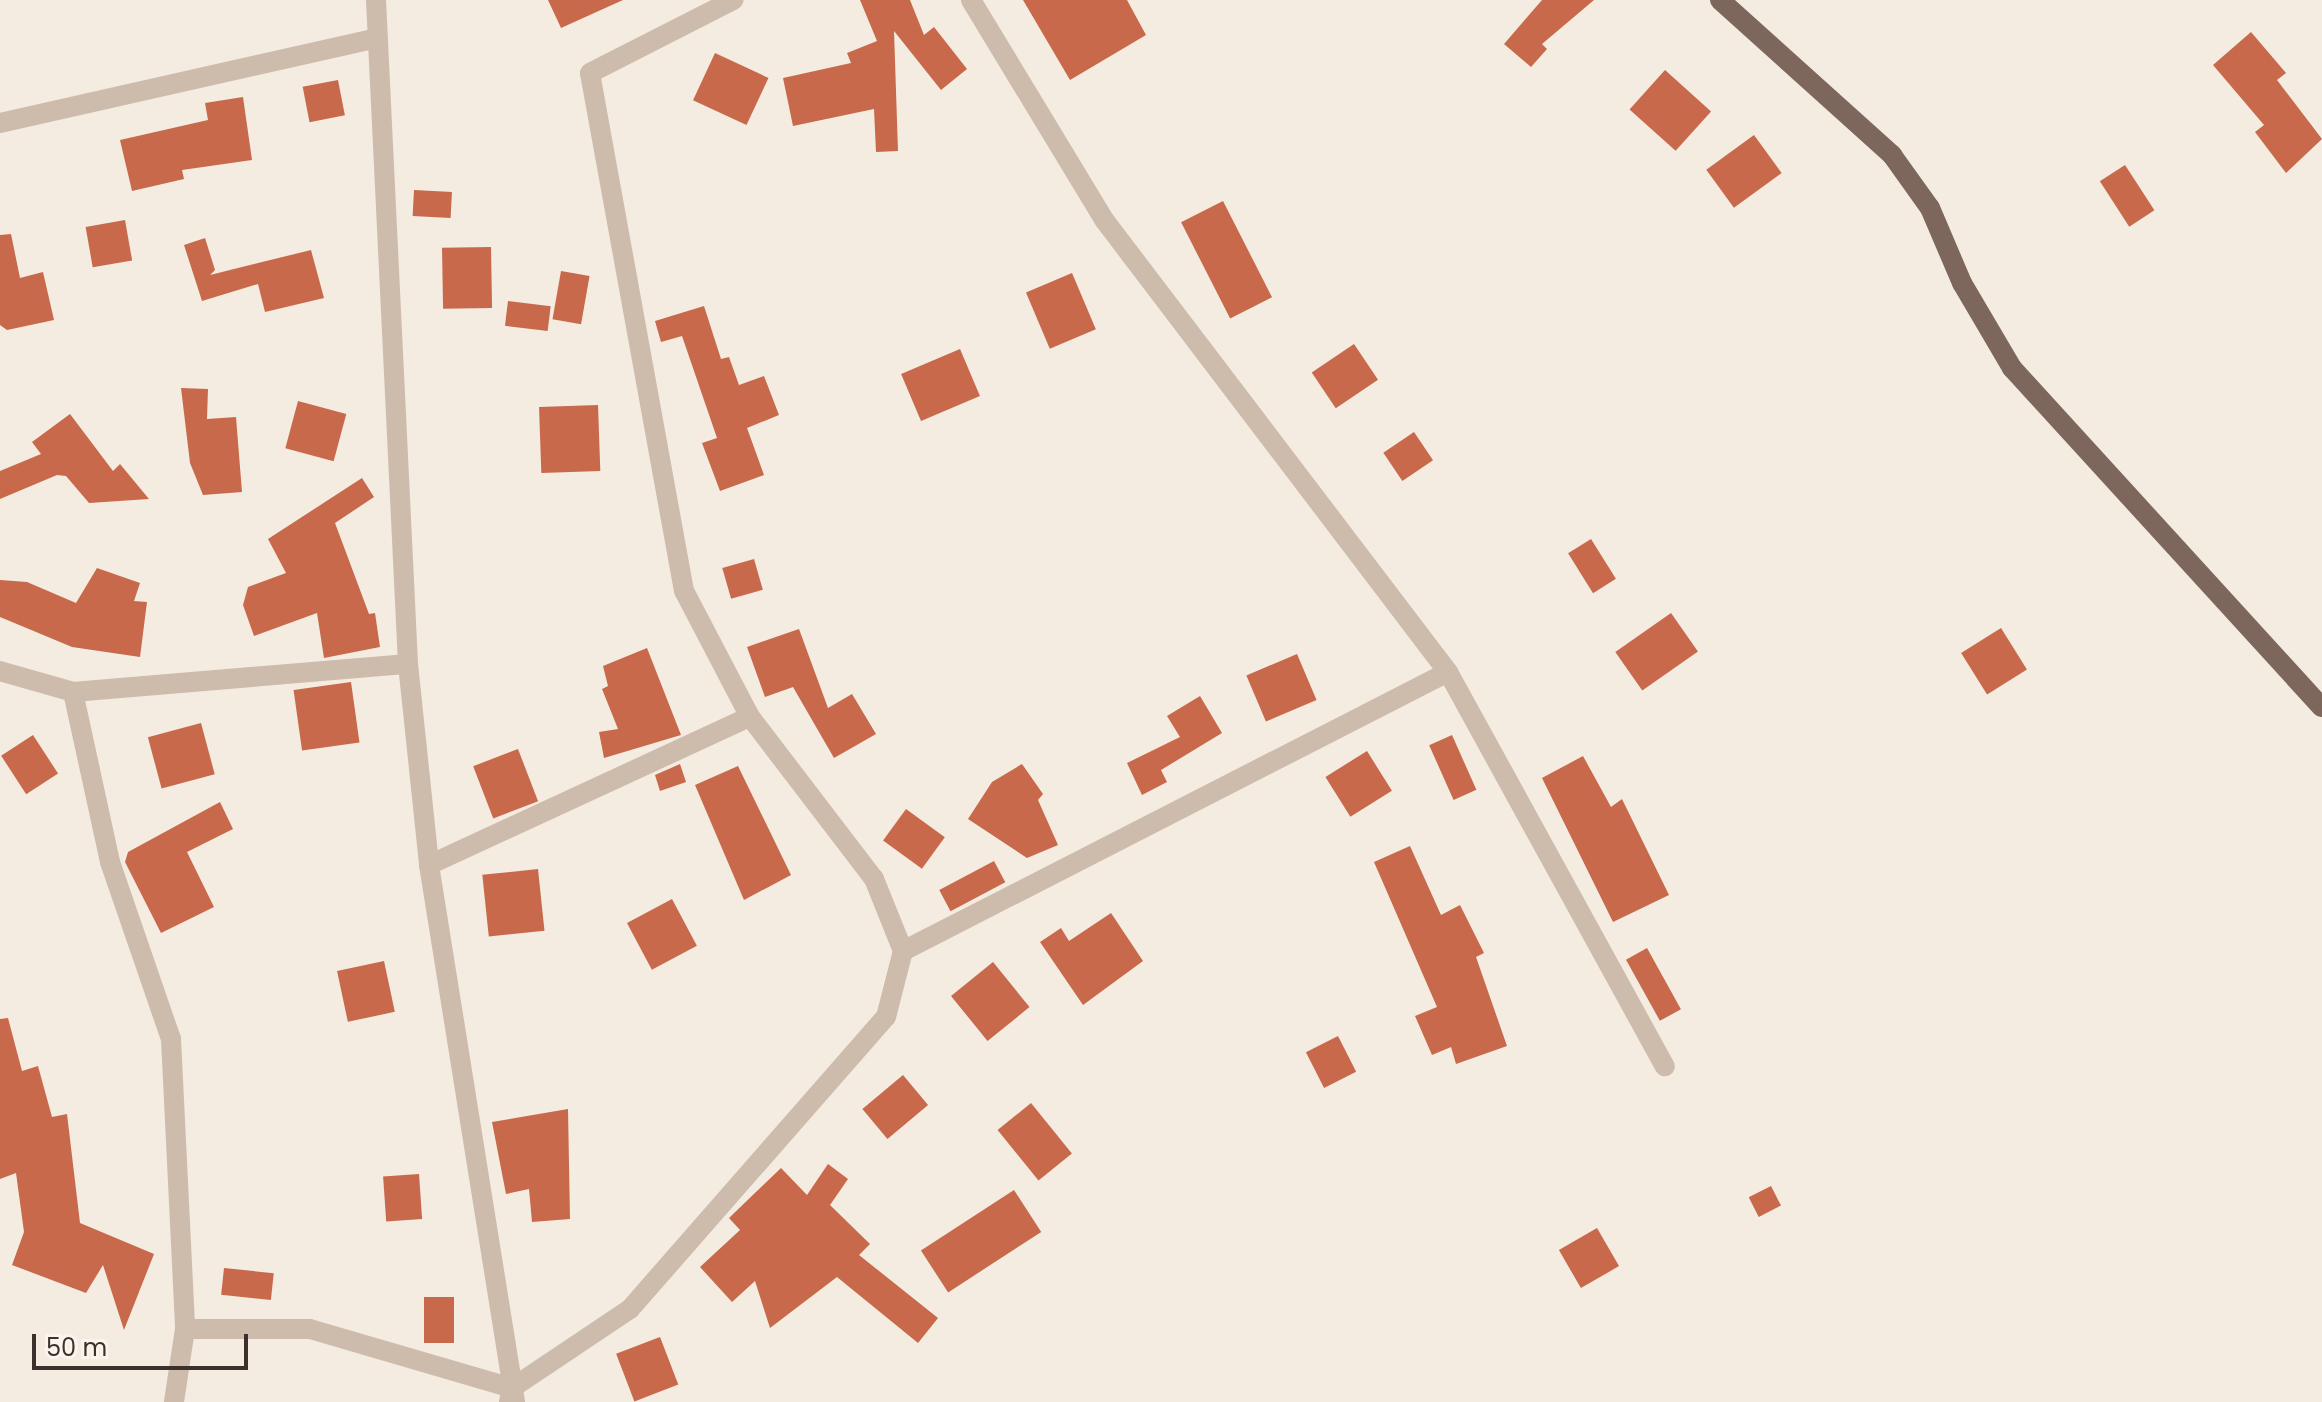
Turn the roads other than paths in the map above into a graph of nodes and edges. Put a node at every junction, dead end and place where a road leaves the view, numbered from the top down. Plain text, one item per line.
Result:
1 (376, 0) edge
2 (733, 0) edge
3 (971, 0) edge
4 (1720, 0) edge
5 (378, 38) junction
6 (0, 123) edge
7 (408, 664) junction
8 (0, 671) edge
9 (1448, 672) junction
10 (73, 692) junction
11 (2322, 707) edge
12 (750, 717) junction
13 (429, 865) junction
14 (903, 951) junction
15 (1665, 1066) dead end
16 (185, 1329) junction
17 (512, 1397) edge
18 (174, 1402) edge

1 - 5 street
2 - 12 street
3 - 9 street
4 - 11 main road
5 - 6 street
5 - 7 street
7 - 10 street
7 - 13 street
8 - 10 street
9 - 14 street
9 - 15 street
10 - 16 street
12 - 13 street
12 - 14 street
13 - 17 street
14 - 17 street
16 - 17 street
16 - 18 street

